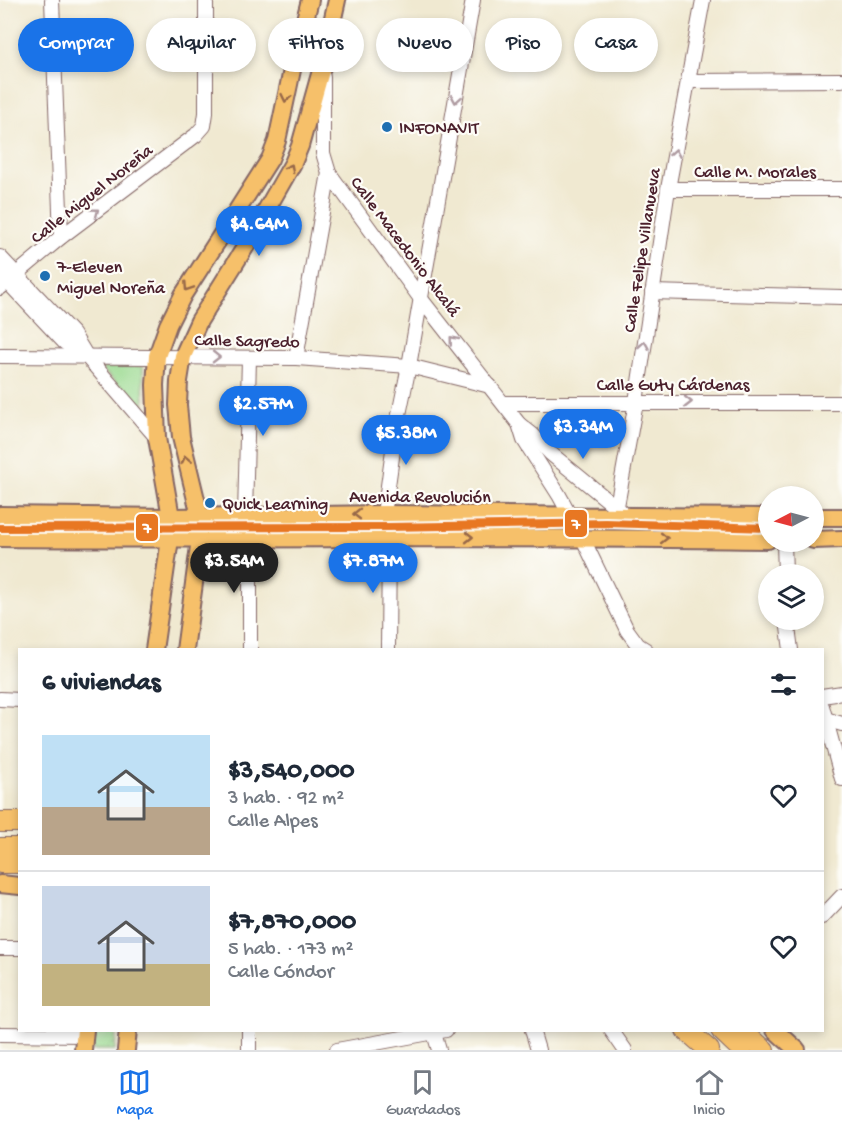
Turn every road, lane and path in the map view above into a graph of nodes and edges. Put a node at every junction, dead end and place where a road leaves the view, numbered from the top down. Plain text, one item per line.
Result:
1 (52, 0) edge
2 (206, 0) edge
3 (309, 0) edge
4 (338, 0) edge
5 (473, 0) edge
6 (703, 0) edge
7 (334, 18) edge
8 (321, 72) edge
9 (322, 72) edge
10 (842, 80) edge
11 (688, 81) junction
12 (329, 173) junction
13 (668, 189) junction
14 (842, 189) edge
15 (222, 236) junction
16 (61, 237) junction
17 (244, 249) junction
18 (0, 257) edge
19 (6, 279) edge
20 (652, 292) junction
21 (842, 297) edge
22 (421, 299) junction
23 (0, 356) edge
24 (157, 356) junction
25 (87, 357) junction
26 (183, 357) junction
27 (249, 358) junction
28 (296, 358) junction
29 (409, 366) junction
30 (490, 386) junction
31 (636, 402) junction
32 (504, 403) junction
33 (842, 403) edge
34 (519, 424) junction
35 (157, 438) junction
36 (581, 480) junction
37 (559, 495) junction
38 (623, 512) junction
39 (384, 514) junction
40 (0, 515) edge
41 (245, 515) junction
42 (200, 516) junction
43 (171, 517) junction
44 (570, 517) junction
45 (758, 517) edge
46 (824, 517) edge
47 (842, 517) edge
48 (582, 537) junction
49 (0, 538) edge
50 (389, 538) junction
51 (170, 539) junction
52 (200, 539) junction
53 (250, 539) junction
54 (842, 539) edge
55 (758, 540) edge
56 (824, 540) edge
57 (788, 630) edge
58 (154, 648) edge
59 (185, 648) edge
60 (250, 648) edge
61 (388, 648) edge
62 (643, 648) edge
63 (791, 648) edge
64 (842, 693) edge
65 (824, 696) edge
66 (0, 699) edge
67 (18, 699) edge
68 (824, 715) edge
69 (824, 717) edge
70 (842, 724) edge
71 (842, 779) edge
72 (0, 814) edge
73 (18, 815) edge
74 (0, 822) edge
75 (18, 822) edge
76 (0, 831) edge
77 (18, 831) edge
78 (0, 848) edge
79 (18, 848) edge
80 (0, 863) edge
81 (18, 863) edge
82 (0, 878) edge
83 (18, 878) edge
84 (0, 884) edge
85 (18, 886) edge
86 (842, 896) edge
87 (824, 915) edge
88 (0, 948) edge
89 (18, 948) edge
90 (128, 1032) edge
91 (249, 1032) edge
92 (432, 1032) edge
93 (437, 1032) edge
94 (533, 1032) edge
95 (612, 1032) edge
96 (682, 1032) edge
97 (688, 1032) edge
98 (704, 1032) edge
99 (723, 1032) edge
100 (744, 1032) edge
101 (762, 1032) edge
102 (777, 1032) edge
103 (0, 1034) edge
104 (84, 1039) edge
105 (126, 1050) edge
106 (249, 1050) edge
107 (337, 1050) edge
108 (439, 1050) edge
109 (538, 1050) edge
110 (625, 1050) edge
111 (703, 1050) edge
112 (709, 1050) edge
113 (724, 1050) edge
114 (742, 1050) edge
115 (764, 1050) edge
116 (781, 1050) edge
117 (797, 1050) edge

1 - 16 street
16 -> 2 street, Calle Miguel Noreña
3 -> 15 main road
4 - 7 main road
5 -> 22 street
6 - 11 street, Calle Felipe Villanueva
17 -> 8 main road
9 - 12 street, Calle Macedonio Alcalá
10 - 11 street
13 -> 11 street, Calle Felipe Villanueva
12 - 22 street, Calle Macedonio Alcalá
12 - 28 street
13 - 14 street, Calle M. Morales
13 - 20 street, Calle Felipe Villanueva
15 - 17 main road
15 -> 24 main road
16 - 19 street, Calle Miguel Noreña
17 - 26 main road
18 - 19 street
19 - 25 street
20 - 21 street
31 -> 20 street, Calle Felipe Villanueva
22 - 29 street
30 -> 22 street, Calle Macedonio Alcalá
23 - 25 street, Calle Sagredo
24 - 25 street, Calle Sagredo
24 - 26 street, Calle Sagredo
24 - 35 main road
25 - 35 street
26 -> 27 street, Calle Sagredo
42 -> 26 main road
27 - 28 street, Calle Sagredo
27 - 41 street
28 - 29 street, Calle Sagredo
29 - 30 street, Calle Sagredo
29 - 39 street
30 - 32 street, Calle Macedonio Alcalá
31 - 32 street, Calle Guty Cárdenas
31 -> 33 street, Calle Guty Cárdenas
31 - 38 street, Calle Felipe Villanueva
32 - 34 street, Calle Macedonio Alcalá
34 - 36 street, Calle Macedonio Alcalá
34 - 37 street, Calle Macedonio Alcalá
35 - 43 main road
36 - 37 street
36 - 38 street, Calle Macedonio Alcalá
37 - 44 street, Calle Macedonio Alcalá
38 - 44 main road, Avenida Revolución
38 - 45 main road, Avenida Revolución
39 -> 41 main road, Avenida Revolución
39 - 44 main road, Avenida Revolución
40 - 43 main road, Avenida Revolución
41 - 42 main road, Avenida Revolución
42 - 43 main road, Avenida Revolución
42 - 52 main road
43 - 51 main road
44 - 48 street, Calle Macedonio Alcalá
46 - 47 main road
50 -> 48 main road
48 -> 55 main road
48 - 62 street, Calle Macedonio Alcalá
49 - 51 main road
50 - 53 main road
50 - 61 street
51 - 52 main road
51 - 58 main road
52 - 53 main road
52 - 59 main road
53 - 60 street
54 - 56 main road
57 - 63 street
64 - 65 street
66 - 67 street
68 - 70 street
69 - 71 street
72 - 73 main road
74 - 75 highway
76 - 77 highway
78 - 79 highway
80 - 81 highway
82 - 83 main road
84 - 85 main road
86 - 87 street
88 - 89 street
90 - 105 main road
91 - 106 street
92 - 107 street
93 - 108 street
94 - 109 street
95 - 110 street
96 - 111 main road
97 - 112 highway
98 - 113 highway
99 - 114 highway
100 - 115 highway
101 - 116 highway
102 - 117 main road
103 - 104 street

